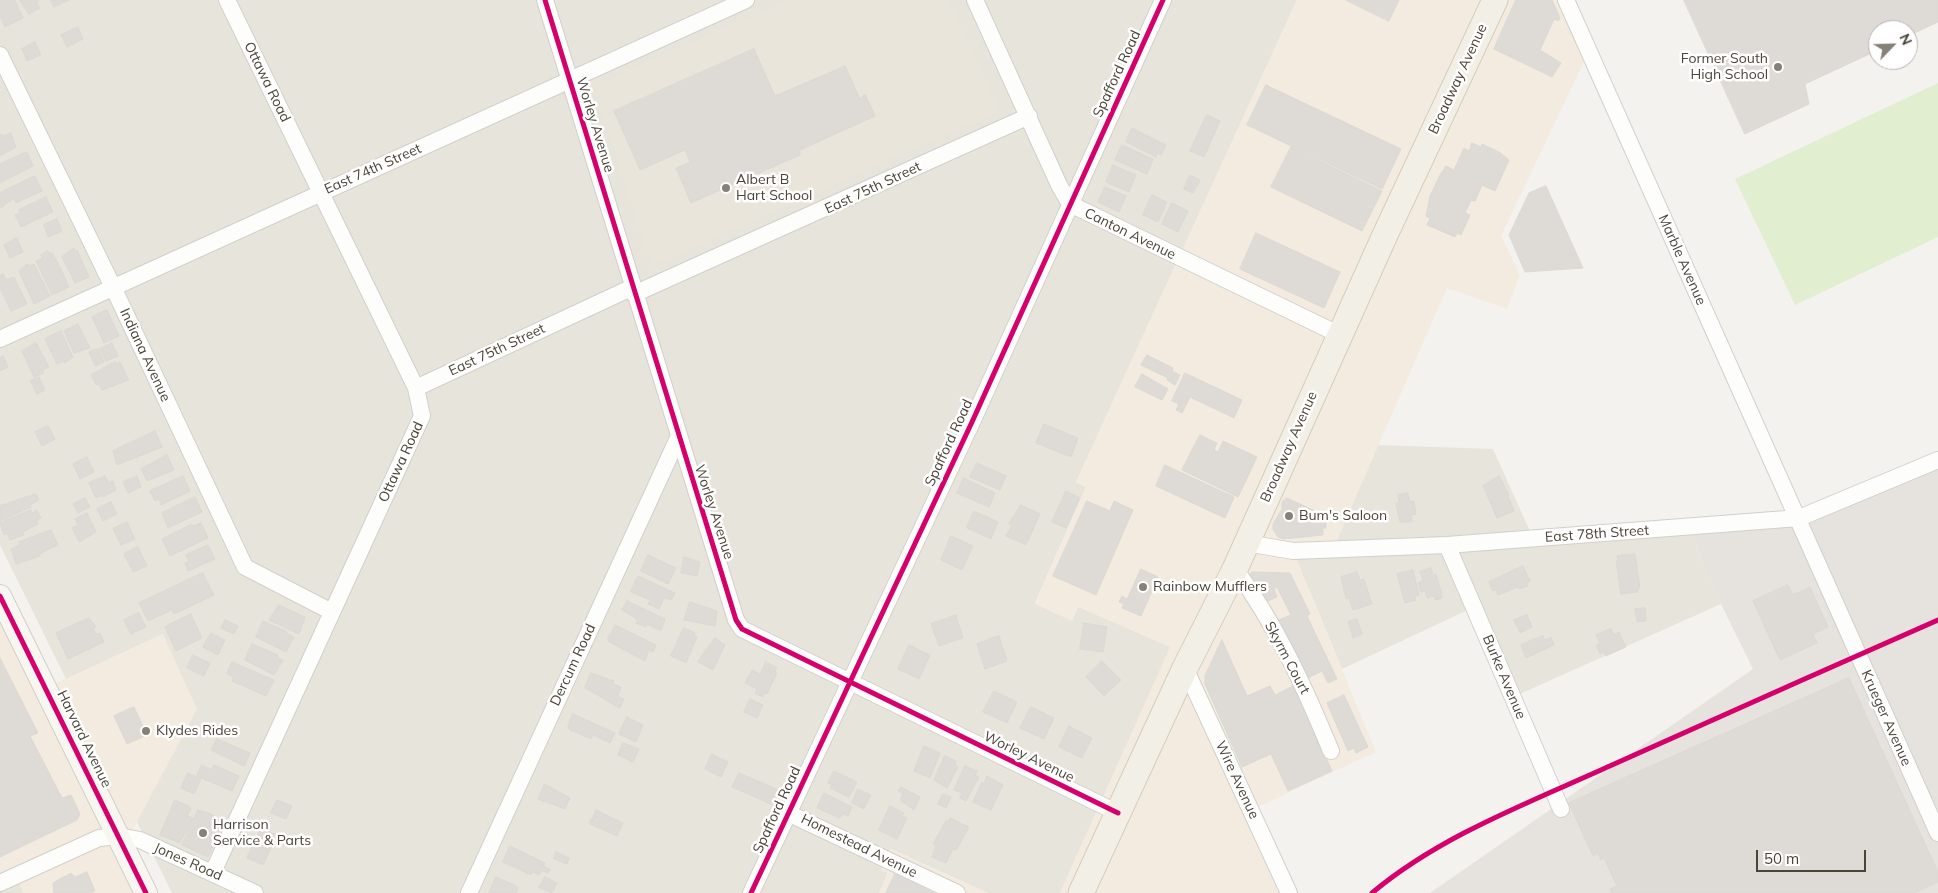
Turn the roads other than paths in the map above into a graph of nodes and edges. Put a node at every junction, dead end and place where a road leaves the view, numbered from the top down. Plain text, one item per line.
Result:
1 (227, 0) edge
2 (545, 0) edge
3 (746, 0) edge
4 (975, 0) edge
5 (1163, 0) edge
6 (1495, 0) edge
7 (1566, 0) edge
8 (0, 55) edge
9 (570, 80) junction
10 (1028, 116) junction
11 (320, 193) junction
12 (1070, 204) junction
13 (113, 287) junction
14 (634, 291) junction
15 (1340, 335) junction
16 (0, 340) edge
17 (416, 388) junction
18 (678, 438) junction
19 (1938, 460) edge
20 (1799, 518) junction
21 (1246, 543) junction
22 (1448, 545) junction
23 (1235, 569) junction
24 (0, 596) edge
25 (332, 612) junction
26 (1186, 668) junction
27 (850, 681) junction
28 (1331, 751) dead end
29 (1561, 808) dead end
30 (788, 813) junction
31 (1118, 813) junction
32 (1938, 833) edge
33 (119, 836) junction
34 (213, 872) junction
35 (0, 883) edge
36 (146, 893) edge
37 (255, 893) edge
38 (468, 893) edge
39 (751, 893) edge
40 (956, 893) edge
41 (1081, 893) edge
42 (1289, 893) edge

1 - 11 street, Ottawa Road
2 - 9 street, Worley Avenue
3 - 9 street, East 74th Street
4 - 10 street, Canton Avenue
5 - 12 street, Spafford Road
6 - 15 main road, Broadway Avenue
7 - 20 street, Marble Avenue
8 - 13 street, Indiana Avenue
9 - 11 street, East 74th Street
9 - 14 street, Worley Avenue
10 - 12 street, Canton Avenue
10 - 14 street, East 75th Street
11 - 13 street, East 74th Street
11 - 17 street, Ottawa Road
12 - 15 street, Canton Avenue
12 - 27 street, Spafford Road
13 - 16 street, East 74th Street
13 - 25 street, Indiana Avenue
14 - 17 street, East 75th Street
14 - 18 street, Worley Avenue
15 - 21 main road, Broadway Avenue
17 - 25 street, Ottawa Road
18 - 27 street, Worley Avenue
18 - 38 street, Dercum Road
19 - 20 street, East 78th Street
20 - 22 street, East 78th Street
20 - 32 street, Krueger Avenue
21 - 22 street, East 78th Street
21 - 23 main road, Broadway Avenue
22 - 29 street, Burke Avenue
23 - 26 main road, Broadway Avenue
23 - 28 street, Skyrm Court
24 - 33 main road, Harvard Avenue
25 - 34 street, Ottawa Road
26 - 31 main road, Broadway Avenue
26 - 42 street, Wire Avenue
27 - 30 street, Spafford Road
27 - 31 street, Worley Avenue
30 - 39 street, Spafford Road
30 - 40 street, Homestead Avenue
31 - 41 main road, Broadway Avenue
33 - 34 street, Jones Road
33 - 35 street
33 - 36 main road, Harvard Avenue
34 - 37 street, Jones Road

